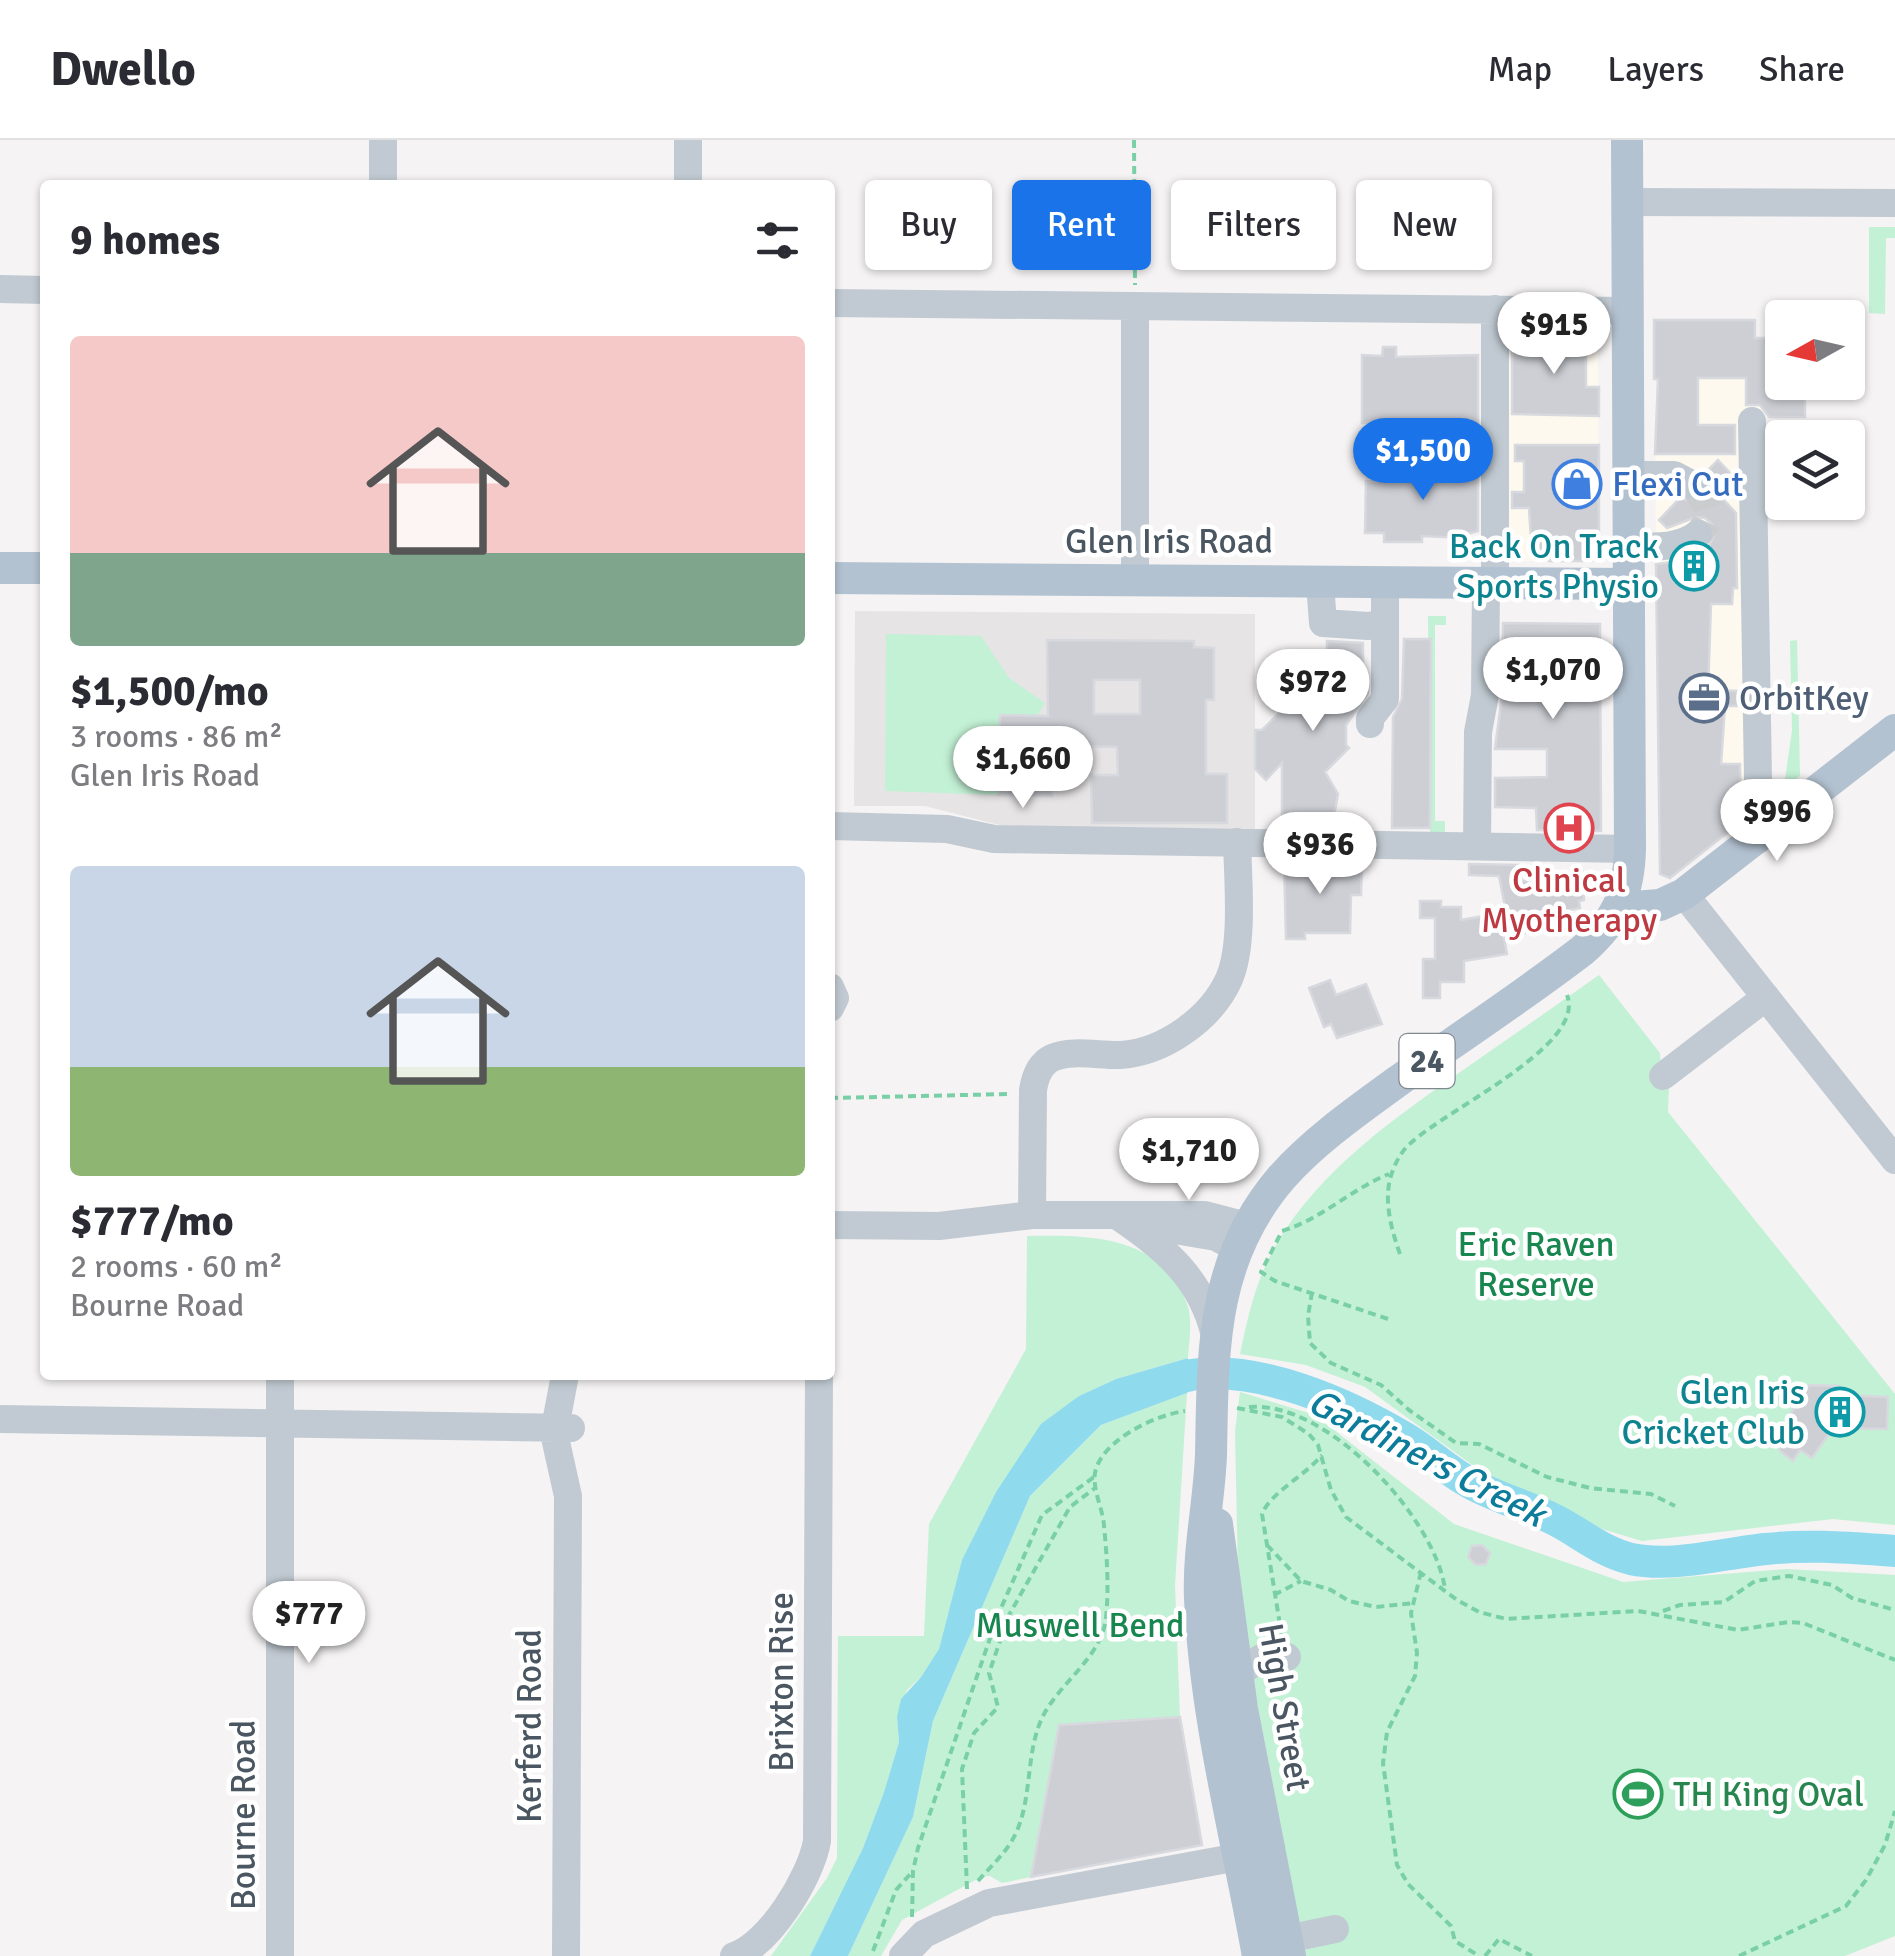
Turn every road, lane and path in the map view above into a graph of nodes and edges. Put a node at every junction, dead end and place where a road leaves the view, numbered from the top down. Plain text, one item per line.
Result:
1 (383, 140) edge
2 (688, 140) edge
3 (1134, 140) edge
4 (1626, 140) edge
5 (383, 180) edge
6 (688, 180) edge
7 (1626, 202) junction
8 (1895, 203) edge
9 (0, 290) edge
10 (40, 290) edge
11 (835, 303) edge
12 (1135, 306) junction
13 (1495, 310) junction
14 (1627, 311) junction
15 (1752, 421) dead end
16 (1680, 474) dead end
17 (1626, 475) junction
18 (1698, 534) dead end
19 (1626, 546) junction
20 (0, 568) edge
21 (40, 568) edge
22 (835, 578) edge
23 (1135, 581) junction
24 (1320, 582) junction
25 (1385, 584) junction
26 (1627, 584) junction
27 (1490, 585) junction
28 (1384, 623) junction
29 (1370, 724) dead end
30 (1895, 730) edge
31 (835, 826) edge
32 (1758, 838) junction
33 (1237, 842) junction
34 (1477, 845) junction
35 (1630, 849) junction
36 (1684, 894) junction
37 (1620, 908) junction
38 (1567, 995) dead end
39 (1766, 997) junction
40 (1664, 1076) dead end
41 (1014, 1094) dead end
42 (835, 1098) edge
43 (1895, 1160) edge
44 (1391, 1173) junction
45 (1032, 1215) junction
46 (1119, 1217) junction
47 (835, 1225) edge
48 (1242, 1237) junction
49 (1400, 1254) dead end
50 (1312, 1292) junction
51 (1388, 1319) dead end
52 (1214, 1343) junction
53 (280, 1380) edge
54 (568, 1380) edge
55 (819, 1380) edge
56 (1244, 1408) junction
57 (1211, 1412) junction
58 (0, 1419) edge
59 (280, 1423) junction
60 (563, 1428) junction
61 (1322, 1455) junction
62 (1210, 1470) junction
63 (1094, 1477) junction
64 (1096, 1487) junction
65 (1675, 1506) dead end
66 (1267, 1545) junction
67 (1421, 1572) junction
68 (1300, 1581) junction
69 (1445, 1590) junction
70 (1273, 1595) junction
71 (1414, 1603) junction
72 (1895, 1610) edge
73 (1659, 1612) junction
74 (1267, 1659) junction
75 (1895, 1660) edge
76 (1895, 1811) edge
77 (1255, 1854) junction
78 (989, 1869) dead end
79 (913, 1871) junction
80 (968, 1894) dead end
81 (1335, 1929) dead end
82 (907, 1943) edge
83 (1273, 1949) edge
84 (873, 1951) dead end
85 (280, 1956) edge
86 (566, 1956) edge
87 (734, 1956) edge
88 (1482, 1956) edge
89 (1532, 1956) edge
90 (1738, 1956) edge

1 - 5 street
2 - 6 street
3 - 12 path
4 - 7 main road, High Street / 24
7 - 8 street
7 - 14 main road, High Street / 24
9 - 10 street
11 - 12 street
12 - 13 street
12 - 23 street
13 - 14 street
13 - 27 street
14 - 17 main road, High Street / 24
15 - 32 street
16 - 17 street
17 - 19 main road, High Street / 24
18 - 19 street
19 - 26 main road, High Street / 24
20 - 21 main road
22 - 23 main road, Glen Iris Road
23 - 24 main road, Glen Iris Road
24 - 25 main road, Glen Iris Road
24 - 28 street
25 - 27 main road, Glen Iris Road
25 - 28 street
26 - 27 main road, Glen Iris Road
26 - 35 main road, High Street / 24
27 - 34 street
28 - 29 street
30 - 32 main road
31 - 33 street
32 - 36 main road
33 - 34 street
33 - 45 street
34 - 35 street
35 - 37 main road, High Street / 24
36 - 37 main road
36 - 39 street
37 - 48 main road, High Street / 24
38 - 44 path
39 - 40 street
39 - 43 street
41 - 42 path
44 - 49 path
44 - 50 path
45 - 46 street
45 - 47 street
46 - 48 street
46 - 52 street
48 - 52 main road, High Street / 24
50 - 51 path
50 - 65 path
52 - 57 main road, High Street / 24
53 - 59 street, Bourne Road
54 - 60 street, Kerferd Road
55 - 87 street, Brixton Rise
56 - 57 path
56 - 61 path
56 - 69 path
57 - 62 main road, High Street / 24
57 - 63 path
58 - 59 street
59 - 60 street
59 - 85 street, Bourne Road
60 - 86 street, Kerferd Road
61 - 66 path
61 - 67 path
62 - 74 main road, High Street / 24
62 - 77 main road, High Street / 24
63 - 64 path
63 - 79 path
64 - 78 path
64 - 80 path
66 - 68 path
66 - 70 path
67 - 69 path
67 - 71 path
68 - 70 path
68 - 71 path
69 - 73 path
70 - 74 path
71 - 88 path
72 - 73 path
73 - 75 path
74 - 77 main road, High Street / 24
76 - 90 path
77 - 82 street
77 - 83 main road, High Street / 24
79 - 82 path
79 - 84 path
81 - 83 street
88 - 89 path

